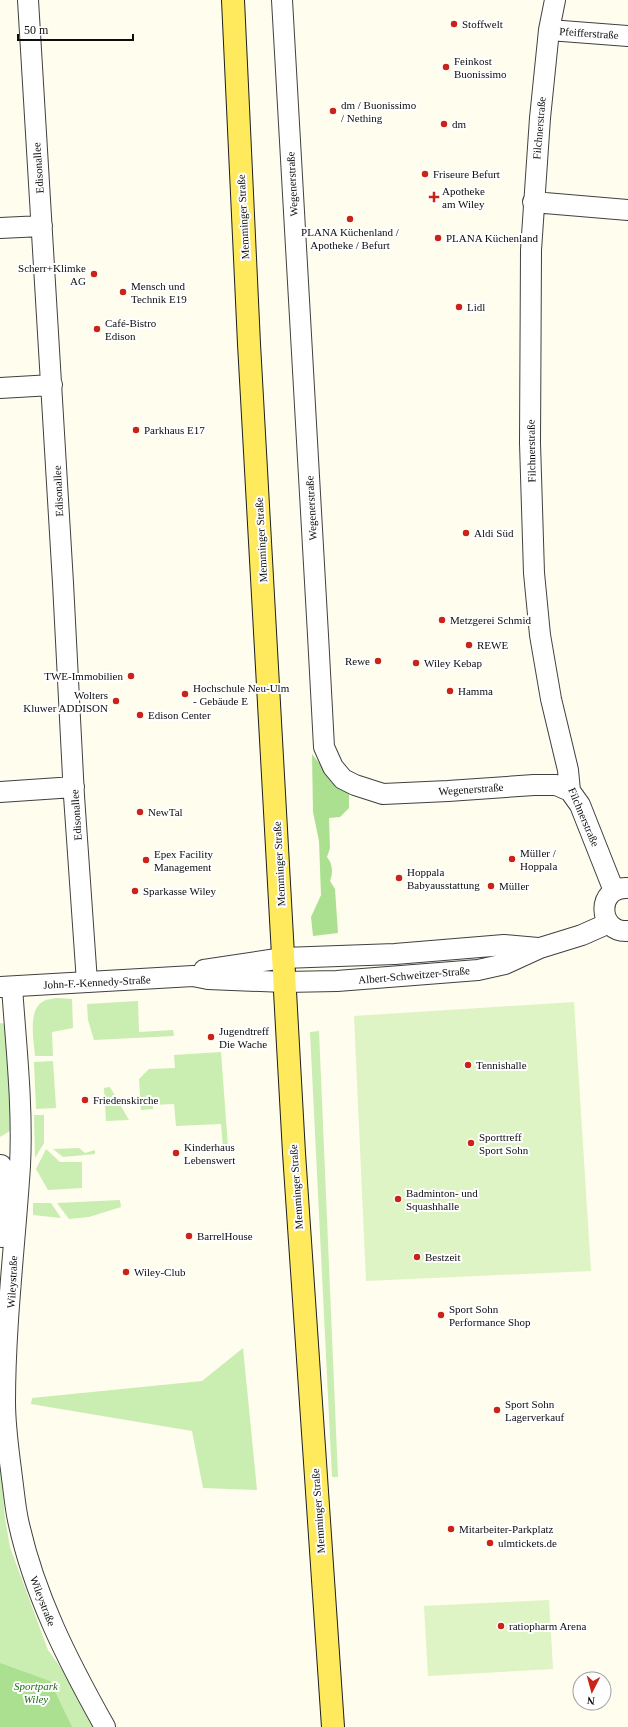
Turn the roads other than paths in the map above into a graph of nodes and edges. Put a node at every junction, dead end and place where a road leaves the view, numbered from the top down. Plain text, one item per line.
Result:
1 (28, 0) edge
2 (233, 0) edge
3 (282, 0) edge
4 (555, 0) edge
5 (550, 30) junction
6 (628, 36) edge
7 (534, 202) junction
8 (628, 210) edge
9 (42, 226) junction
10 (0, 228) edge
11 (52, 385) junction
12 (0, 388) edge
13 (74, 787) junction
14 (570, 791) junction
15 (0, 792) edge
16 (621, 890) edge
17 (609, 923) junction
18 (628, 931) edge
19 (540, 948) junction
20 (284, 958) junction
21 (194, 976) junction
22 (87, 982) junction
23 (285, 982) junction
24 (6, 987) edge
25 (7, 1165) edge
26 (2, 1237) dead end
27 (104, 1727) edge
28 (333, 1727) edge

1 - 9 street, Edisonallee
2 - 20 main road, Memminger Straße
3 - 14 street, Wegenerstraße
4 - 5 street, Filchnerstraße
5 - 6 street, Pfeifferstraße
5 - 7 street, Filchnerstraße
7 - 8 street
7 - 14 street, Filchnerstraße
9 - 10 street
9 - 11 street, Edisonallee
11 - 12 street
11 - 13 street, Edisonallee
13 - 15 street
13 - 22 street, Edisonallee
14 - 16 street, Filchnerstraße
16 - 17 street
17 - 18 street
17 - 19 street, Albert-Schweitzer-Straße
19 - 20 street, Albert-Schweitzer-Straße
19 - 23 street, Albert-Schweitzer-Straße
20 - 21 street, John-F.-Kennedy-Straße
20 - 23 main road, Memminger Straße
21 - 22 street, John-F.-Kennedy-Straße
21 - 23 street, John-F.-Kennedy-Straße
22 - 24 street, John-F.-Kennedy-Straße
23 - 28 main road, Memminger Straße
24 - 25 street, Wileystraße
25 - 26 street
25 - 27 street, Wileystraße

